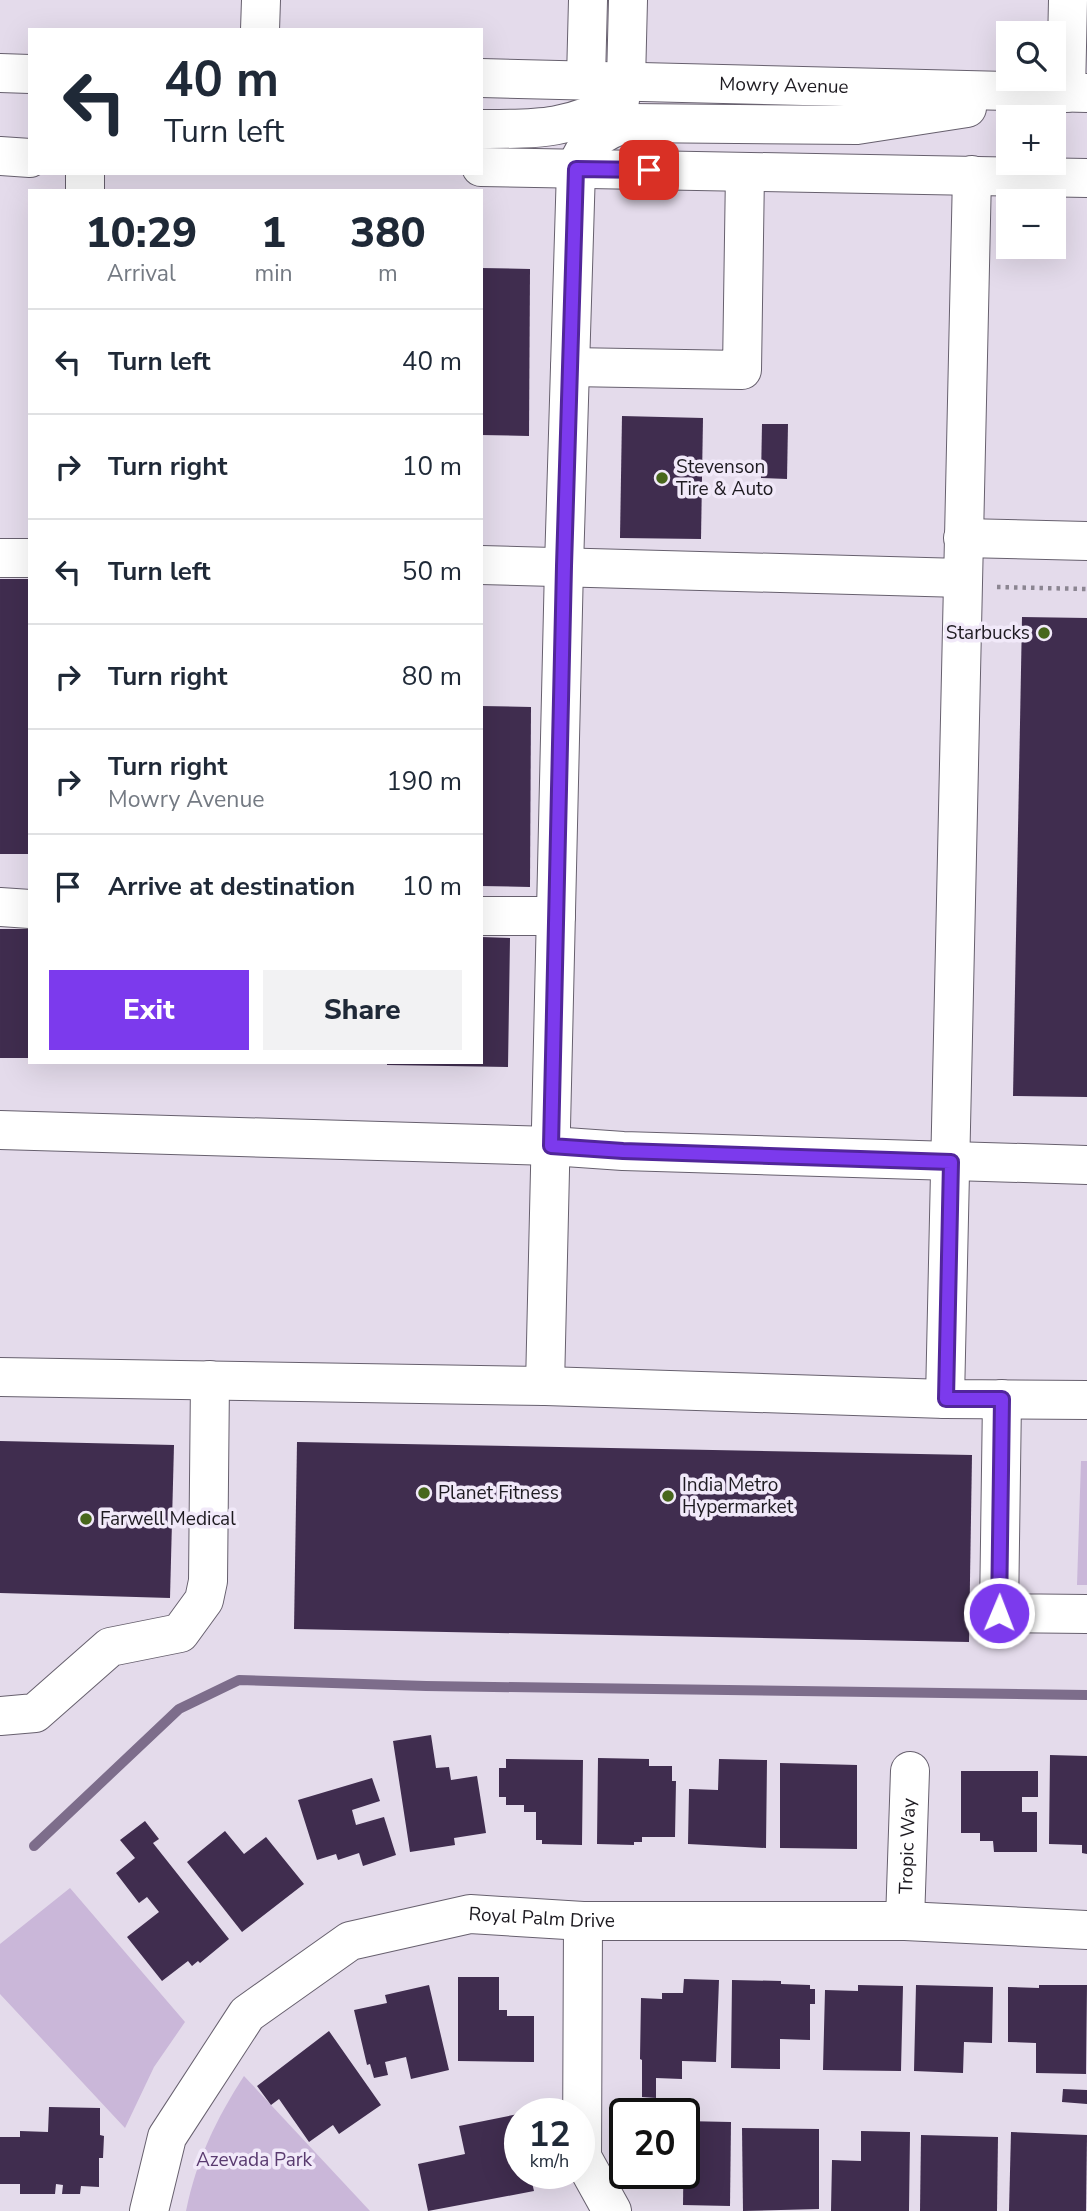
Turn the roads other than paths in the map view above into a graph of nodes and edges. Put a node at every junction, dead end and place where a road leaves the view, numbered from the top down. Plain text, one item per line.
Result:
1 (261, 0) edge
2 (588, 0) edge
3 (628, 0) edge
4 (1068, 0) edge
5 (260, 28) edge
6 (0, 73) edge
7 (28, 74) edge
8 (483, 78) edge
9 (586, 79) junction
10 (626, 80) junction
11 (1077, 93) edge
12 (483, 129) edge
13 (0, 156) edge
14 (28, 158) edge
15 (483, 167) edge
16 (576, 169) junction
17 (745, 172) junction
18 (972, 175) junction
19 (1087, 178) edge
20 (570, 367) junction
21 (963, 538) junction
22 (1087, 541) edge
23 (0, 558) edge
24 (28, 558) edge
25 (483, 565) edge
26 (564, 566) junction
27 (980, 583) junction
28 (0, 907) edge
29 (28, 909) edge
30 (483, 916) edge
31 (556, 916) junction
32 (0, 1130) edge
33 (551, 1146) junction
34 (951, 1162) junction
35 (1087, 1165) edge
36 (0, 1377) edge
37 (210, 1380) junction
38 (545, 1386) junction
39 (946, 1399) junction
40 (1002, 1399) junction
41 (1087, 1401) edge
42 (1087, 1615) edge
43 (0, 1716) edge
44 (910, 1771) dead end
45 (583, 1921) junction
46 (905, 1922) junction
47 (1087, 1930) edge
48 (149, 2211) edge
49 (612, 2211) edge

1 - 5 main road
2 - 9 main road
3 - 10 main road
4 - 11 main road
6 - 7 main road
8 - 9 main road, Mowry Avenue
9 - 10 main road, Mowry Avenue
10 - 11 main road, Mowry Avenue
10 - 12 main road
11 - 16 main road
13 - 14 main road
15 - 16 main road
16 - 17 main road
16 - 20 main road
17 - 18 main road
17 - 20 main road
18 - 19 main road
18 - 21 main road
20 - 26 main road
21 - 22 main road
21 - 27 main road
23 - 24 main road
25 - 26 main road
26 - 27 main road
26 - 31 main road
27 - 34 main road
28 - 29 main road
30 - 31 main road
31 - 33 main road
32 - 33 main road
33 - 34 main road
33 - 38 main road
34 - 35 main road
34 - 39 main road
36 - 37 main road
37 - 38 main road
37 - 43 main road
38 - 39 main road
39 - 40 main road
40 - 41 main road
40 - 42 main road
44 - 46 main road, Tropic Way
45 - 46 main road, Royal Palm Drive
45 - 48 main road, Royal Palm Drive
45 - 49 main road
46 - 47 main road, Royal Palm Drive

